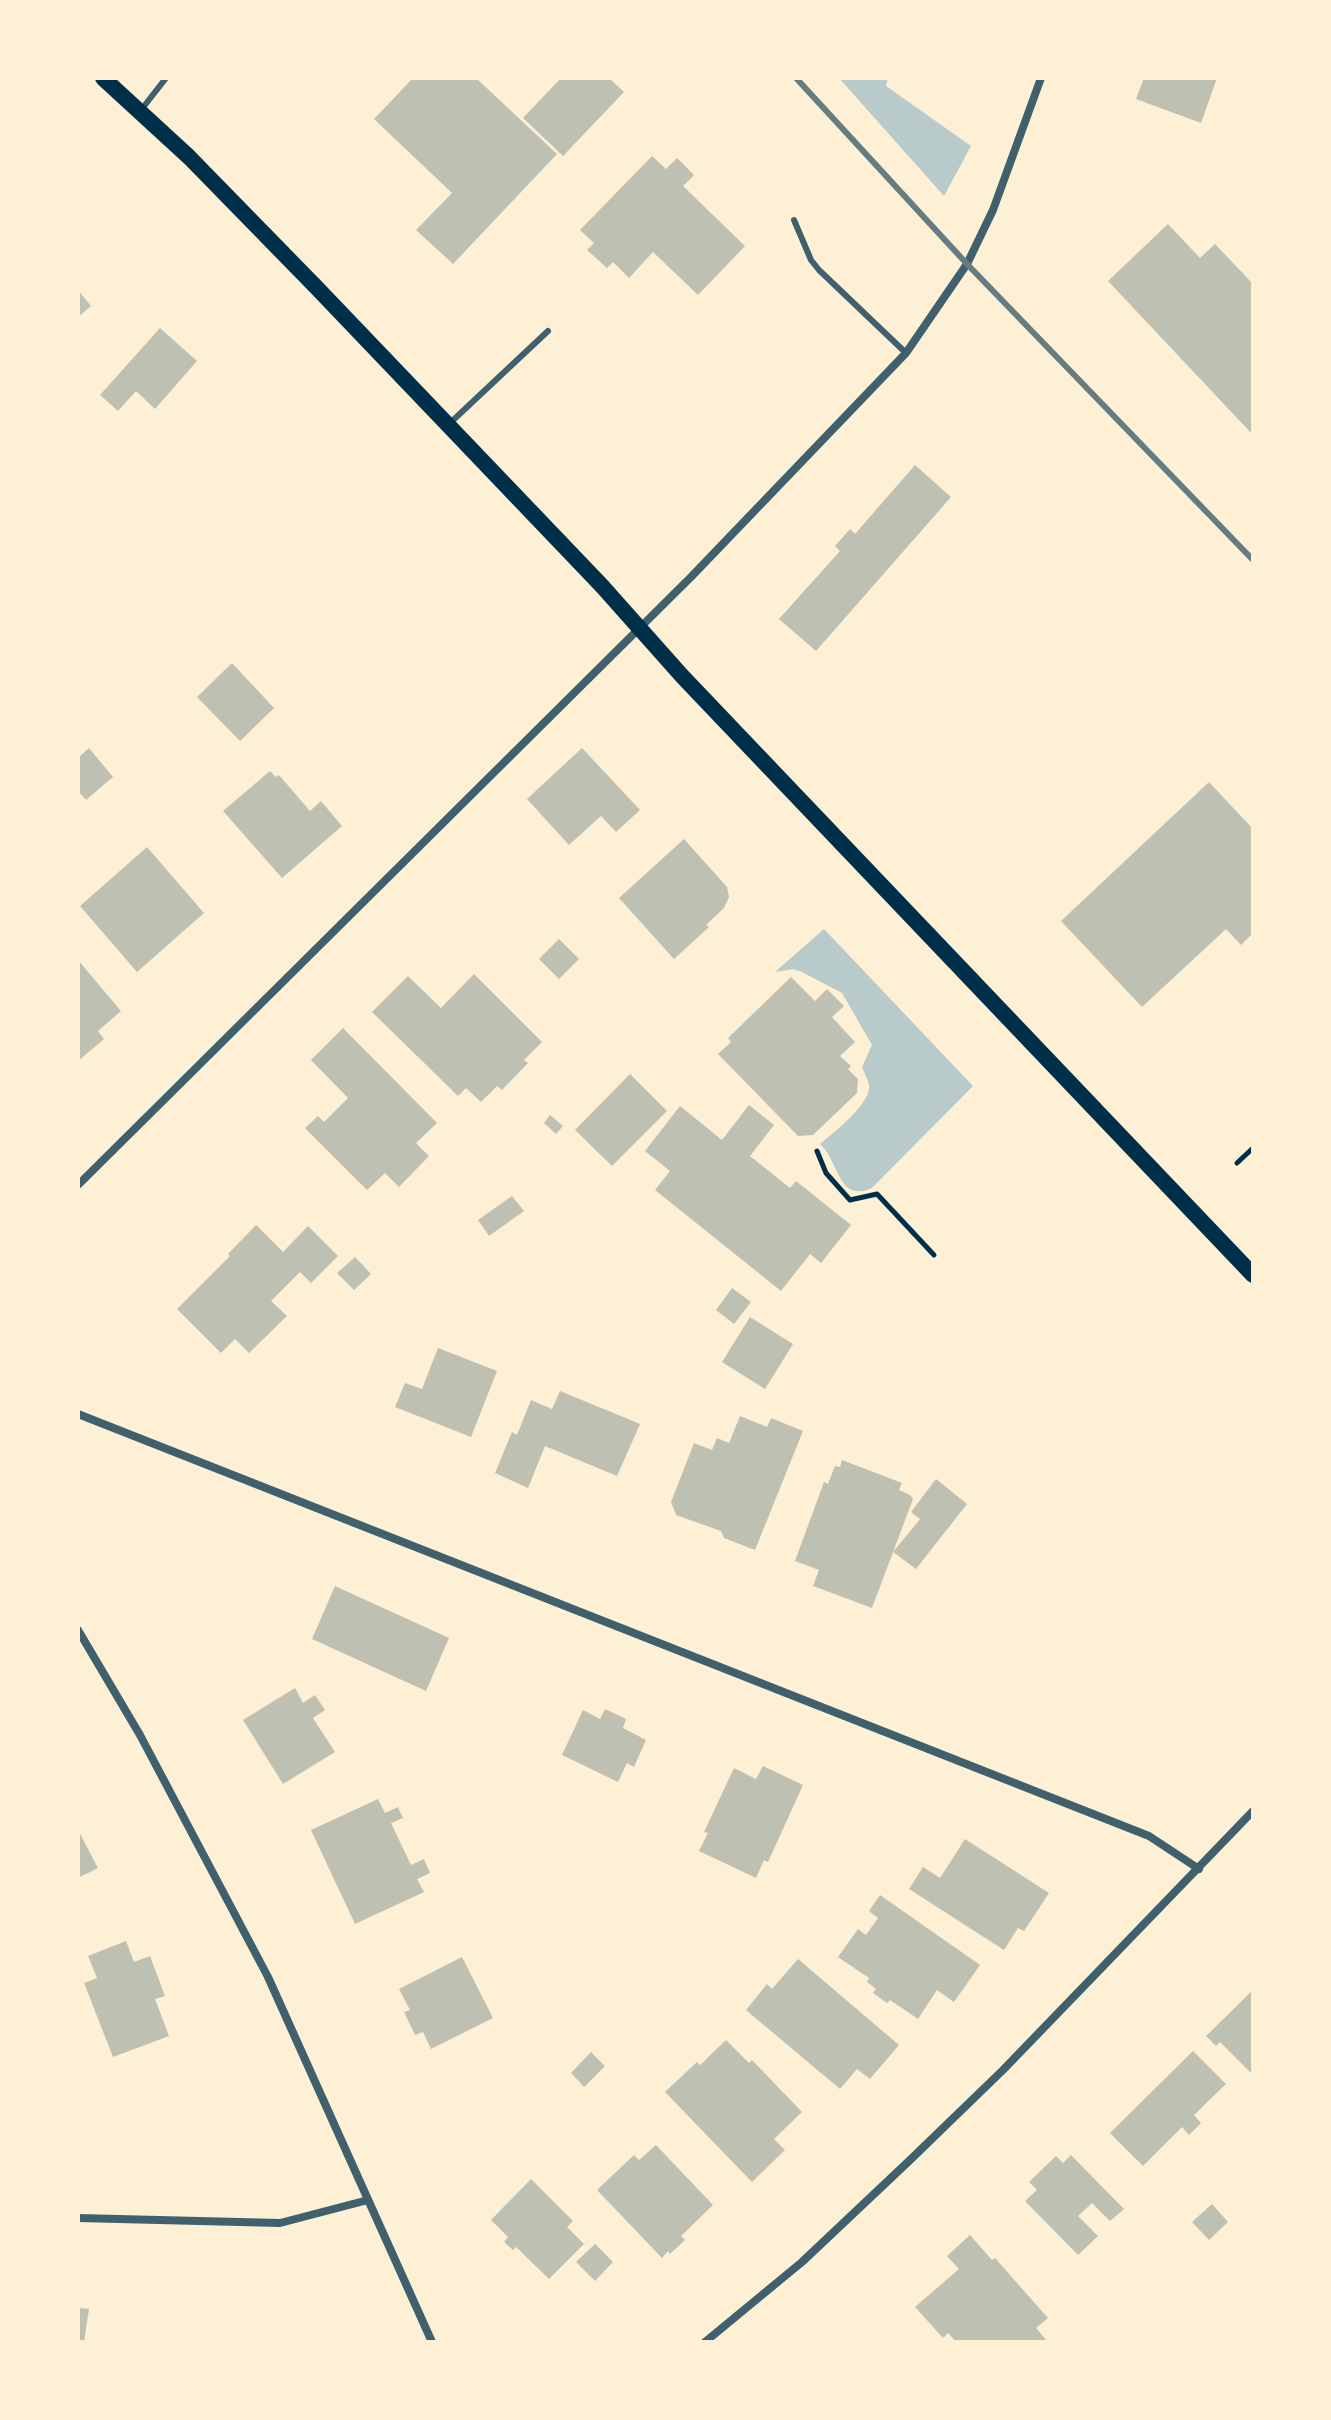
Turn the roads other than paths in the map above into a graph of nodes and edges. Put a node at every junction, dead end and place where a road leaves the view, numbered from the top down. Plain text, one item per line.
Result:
1 (103, 78) edge
2 (166, 78) edge
3 (1041, 78) edge
4 (139, 112) junction
5 (794, 220) dead end
6 (548, 331) dead end
7 (906, 353) junction
8 (448, 425) junction
9 (638, 629) junction
10 (78, 1185) edge
11 (1253, 1275) edge
12 (78, 1414) edge
13 (78, 1630) edge
14 (1253, 1811) edge
15 (1199, 1869) junction
16 (368, 2200) junction
17 (78, 2218) edge
18 (432, 2342) edge
19 (705, 2342) edge

1 - 4 main road
2 - 4 lane
3 - 7 street
4 - 8 main road
5 - 7 lane
6 - 8 lane
7 - 9 street
8 - 9 main road
9 - 10 street
9 - 11 main road
12 - 15 street
13 - 16 street
14 - 15 street
15 - 19 street
16 - 17 street
16 - 18 street

